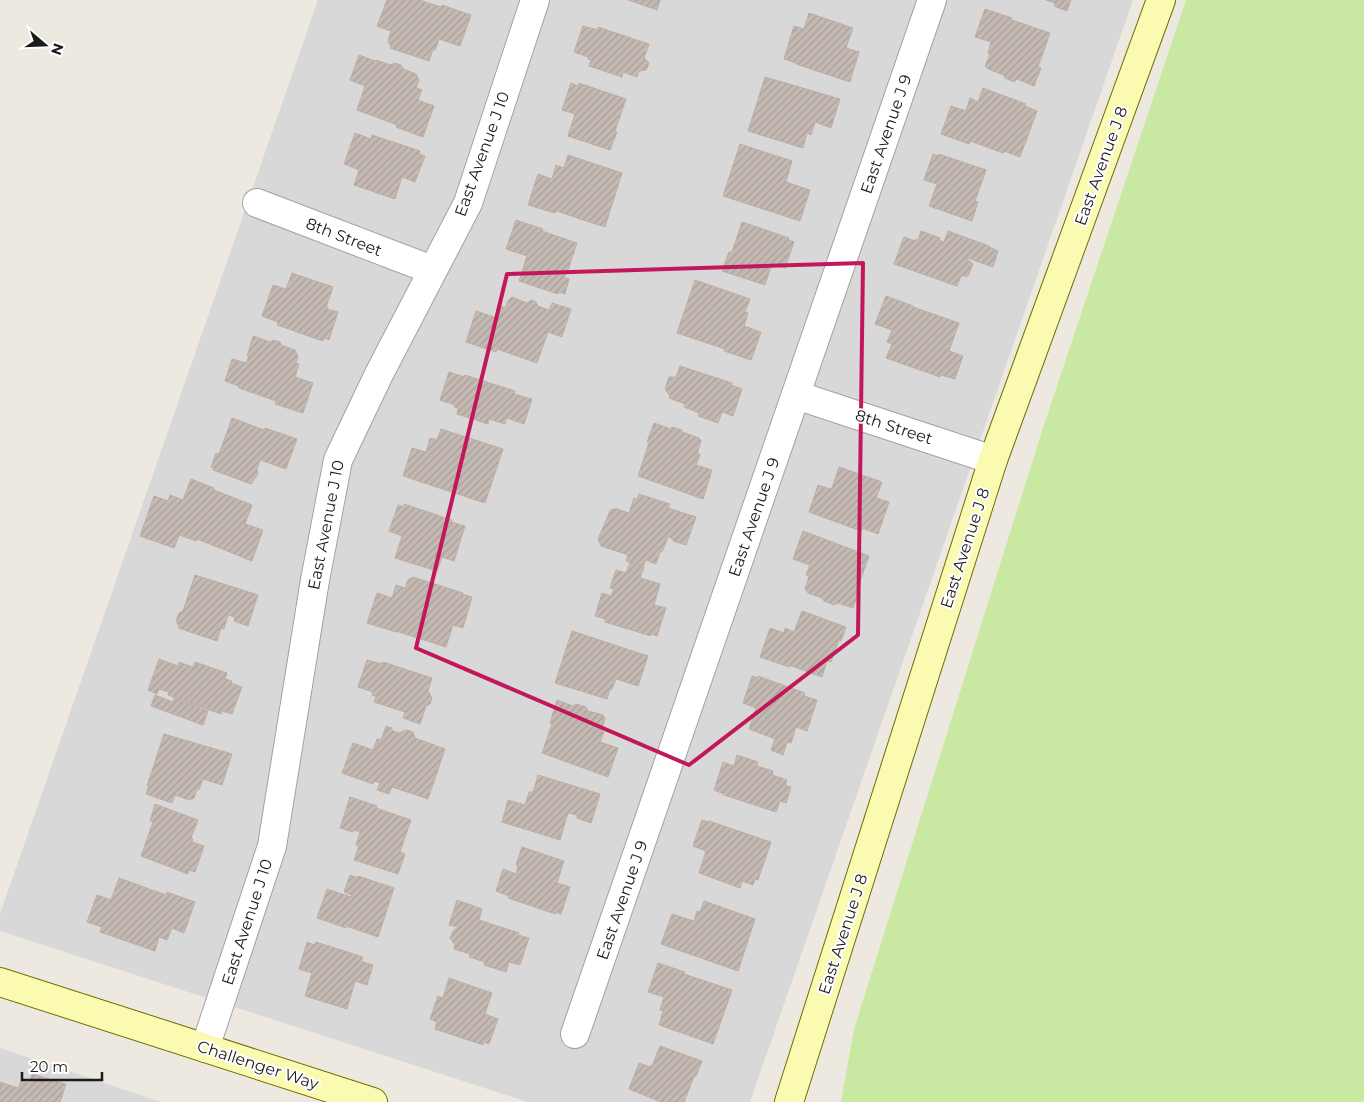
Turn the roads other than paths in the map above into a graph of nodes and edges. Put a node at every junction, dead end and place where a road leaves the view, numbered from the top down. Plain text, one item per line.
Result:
1 (535, 0) edge
2 (932, 0) edge
3 (1161, 0) edge
4 (257, 203) dead end
5 (432, 270) junction
6 (796, 395) junction
7 (993, 460) junction
8 (0, 982) edge
9 (575, 1034) dead end
10 (205, 1048) junction
11 (373, 1102) edge
12 (789, 1102) edge

1 - 5 street, East Avenue J 10
2 - 6 street, East Avenue J 9
3 - 7 street, East Avenue J 8
4 - 5 street, 8th Street
5 - 10 street, East Avenue J 10
6 - 7 street, 8th Street
6 - 9 street, East Avenue J 9
7 - 12 street, East Avenue J 8
8 - 10 street, Challenger Way
10 - 11 street, Challenger Way

